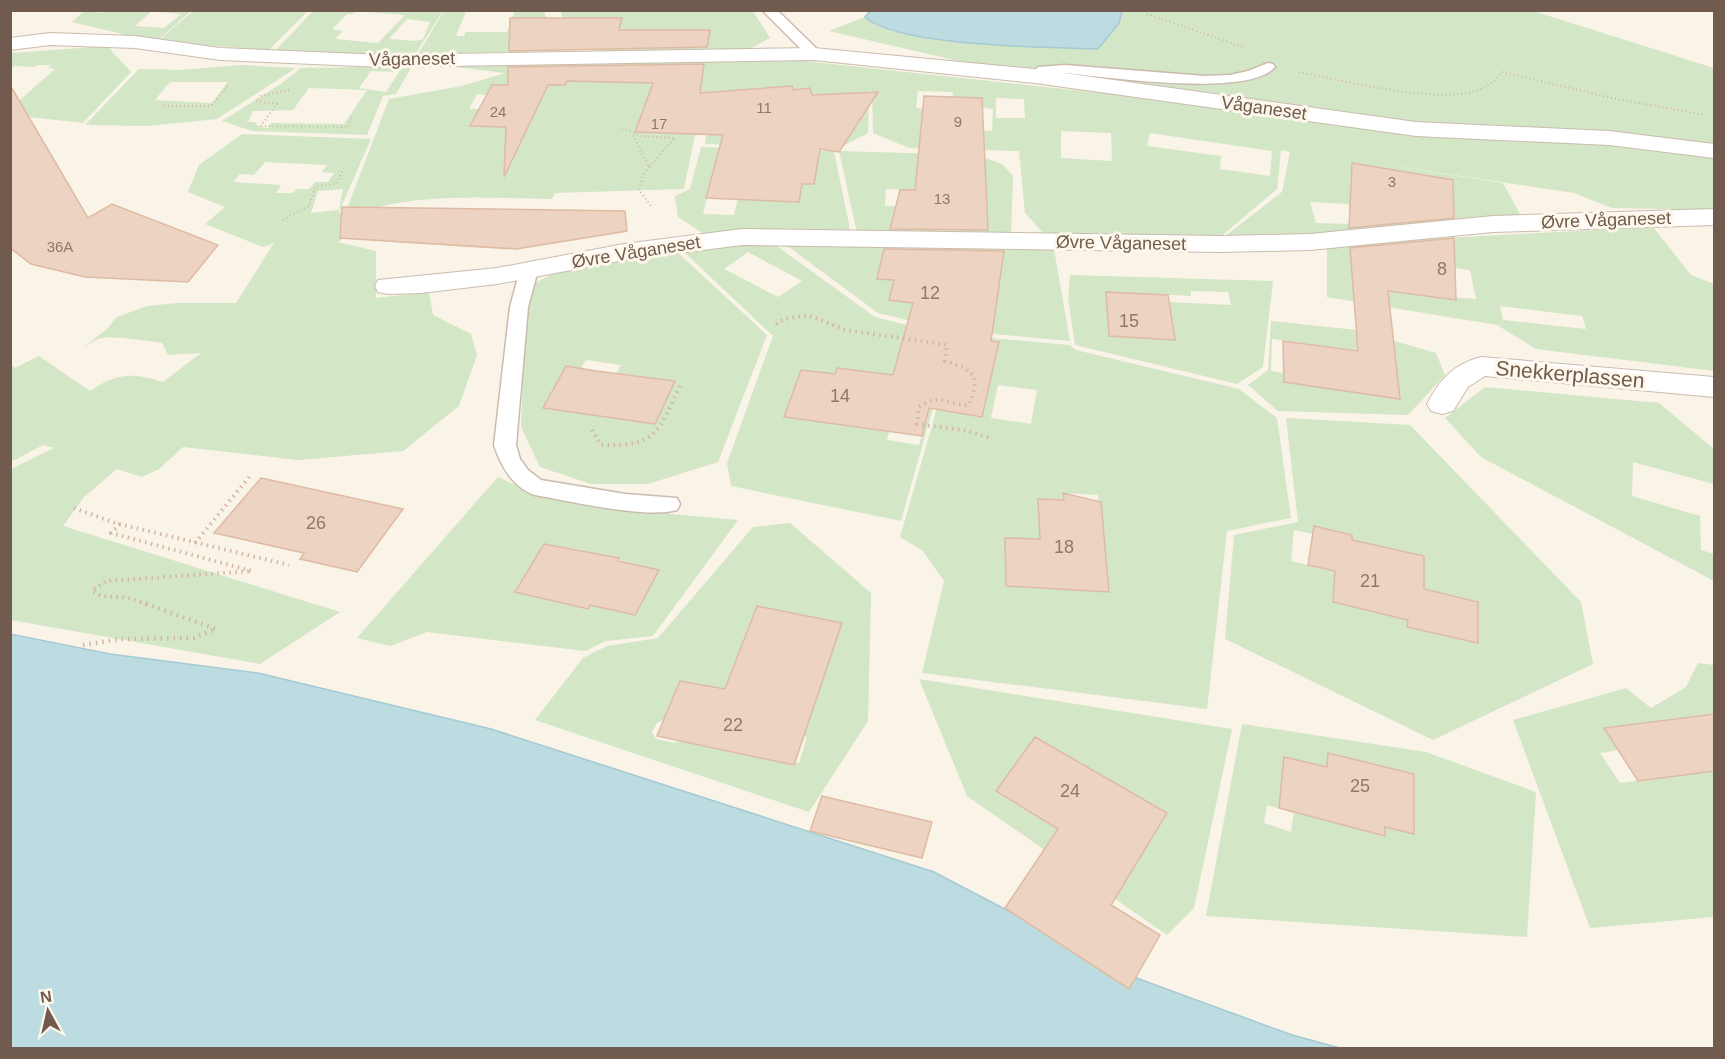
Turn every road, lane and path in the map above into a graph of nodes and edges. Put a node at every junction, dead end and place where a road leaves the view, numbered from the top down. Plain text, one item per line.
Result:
1 (769, 10) edge
2 (1147, 14) dead end
3 (10, 44) edge
4 (814, 54) junction
5 (1268, 67) junction
6 (1035, 76) junction
7 (258, 102) dead end
8 (352, 117) dead end
9 (1714, 117) edge
10 (622, 128) dead end
11 (633, 135) junction
12 (1714, 151) edge
13 (345, 165) dead end
14 (649, 167) junction
15 (651, 206) dead end
16 (1714, 217) edge
17 (284, 220) dead end
18 (529, 270) junction
19 (388, 286) dead end
20 (776, 324) dead end
21 (680, 386) dead end
22 (1714, 387) edge
23 (1442, 404) dead end
24 (592, 430) dead end
25 (991, 438) dead end
26 (250, 476) dead end
27 (669, 504) dead end
28 (74, 508) dead end
29 (120, 525) junction
30 (195, 544) junction
31 (289, 565) dead end
32 (83, 645) dead end

1 - 4 lane
2 - 5 path
3 - 4 street, Våganeset
4 - 6 street, Våganeset
5 - 6 lane
5 - 9 path
6 - 12 street, Våganeset
7 - 8 path
10 - 11 path
11 - 14 path
11 - 14 path
13 - 17 path
14 - 15 path
16 - 18 street, Øvre Våganeset
18 - 19 street, Øvre Våganeset
18 - 27 lane
20 - 25 path
21 - 24 path
22 - 23 street, Snekkerplassen
26 - 30 path
28 - 29 path
29 - 30 path
29 - 32 path
30 - 31 path

